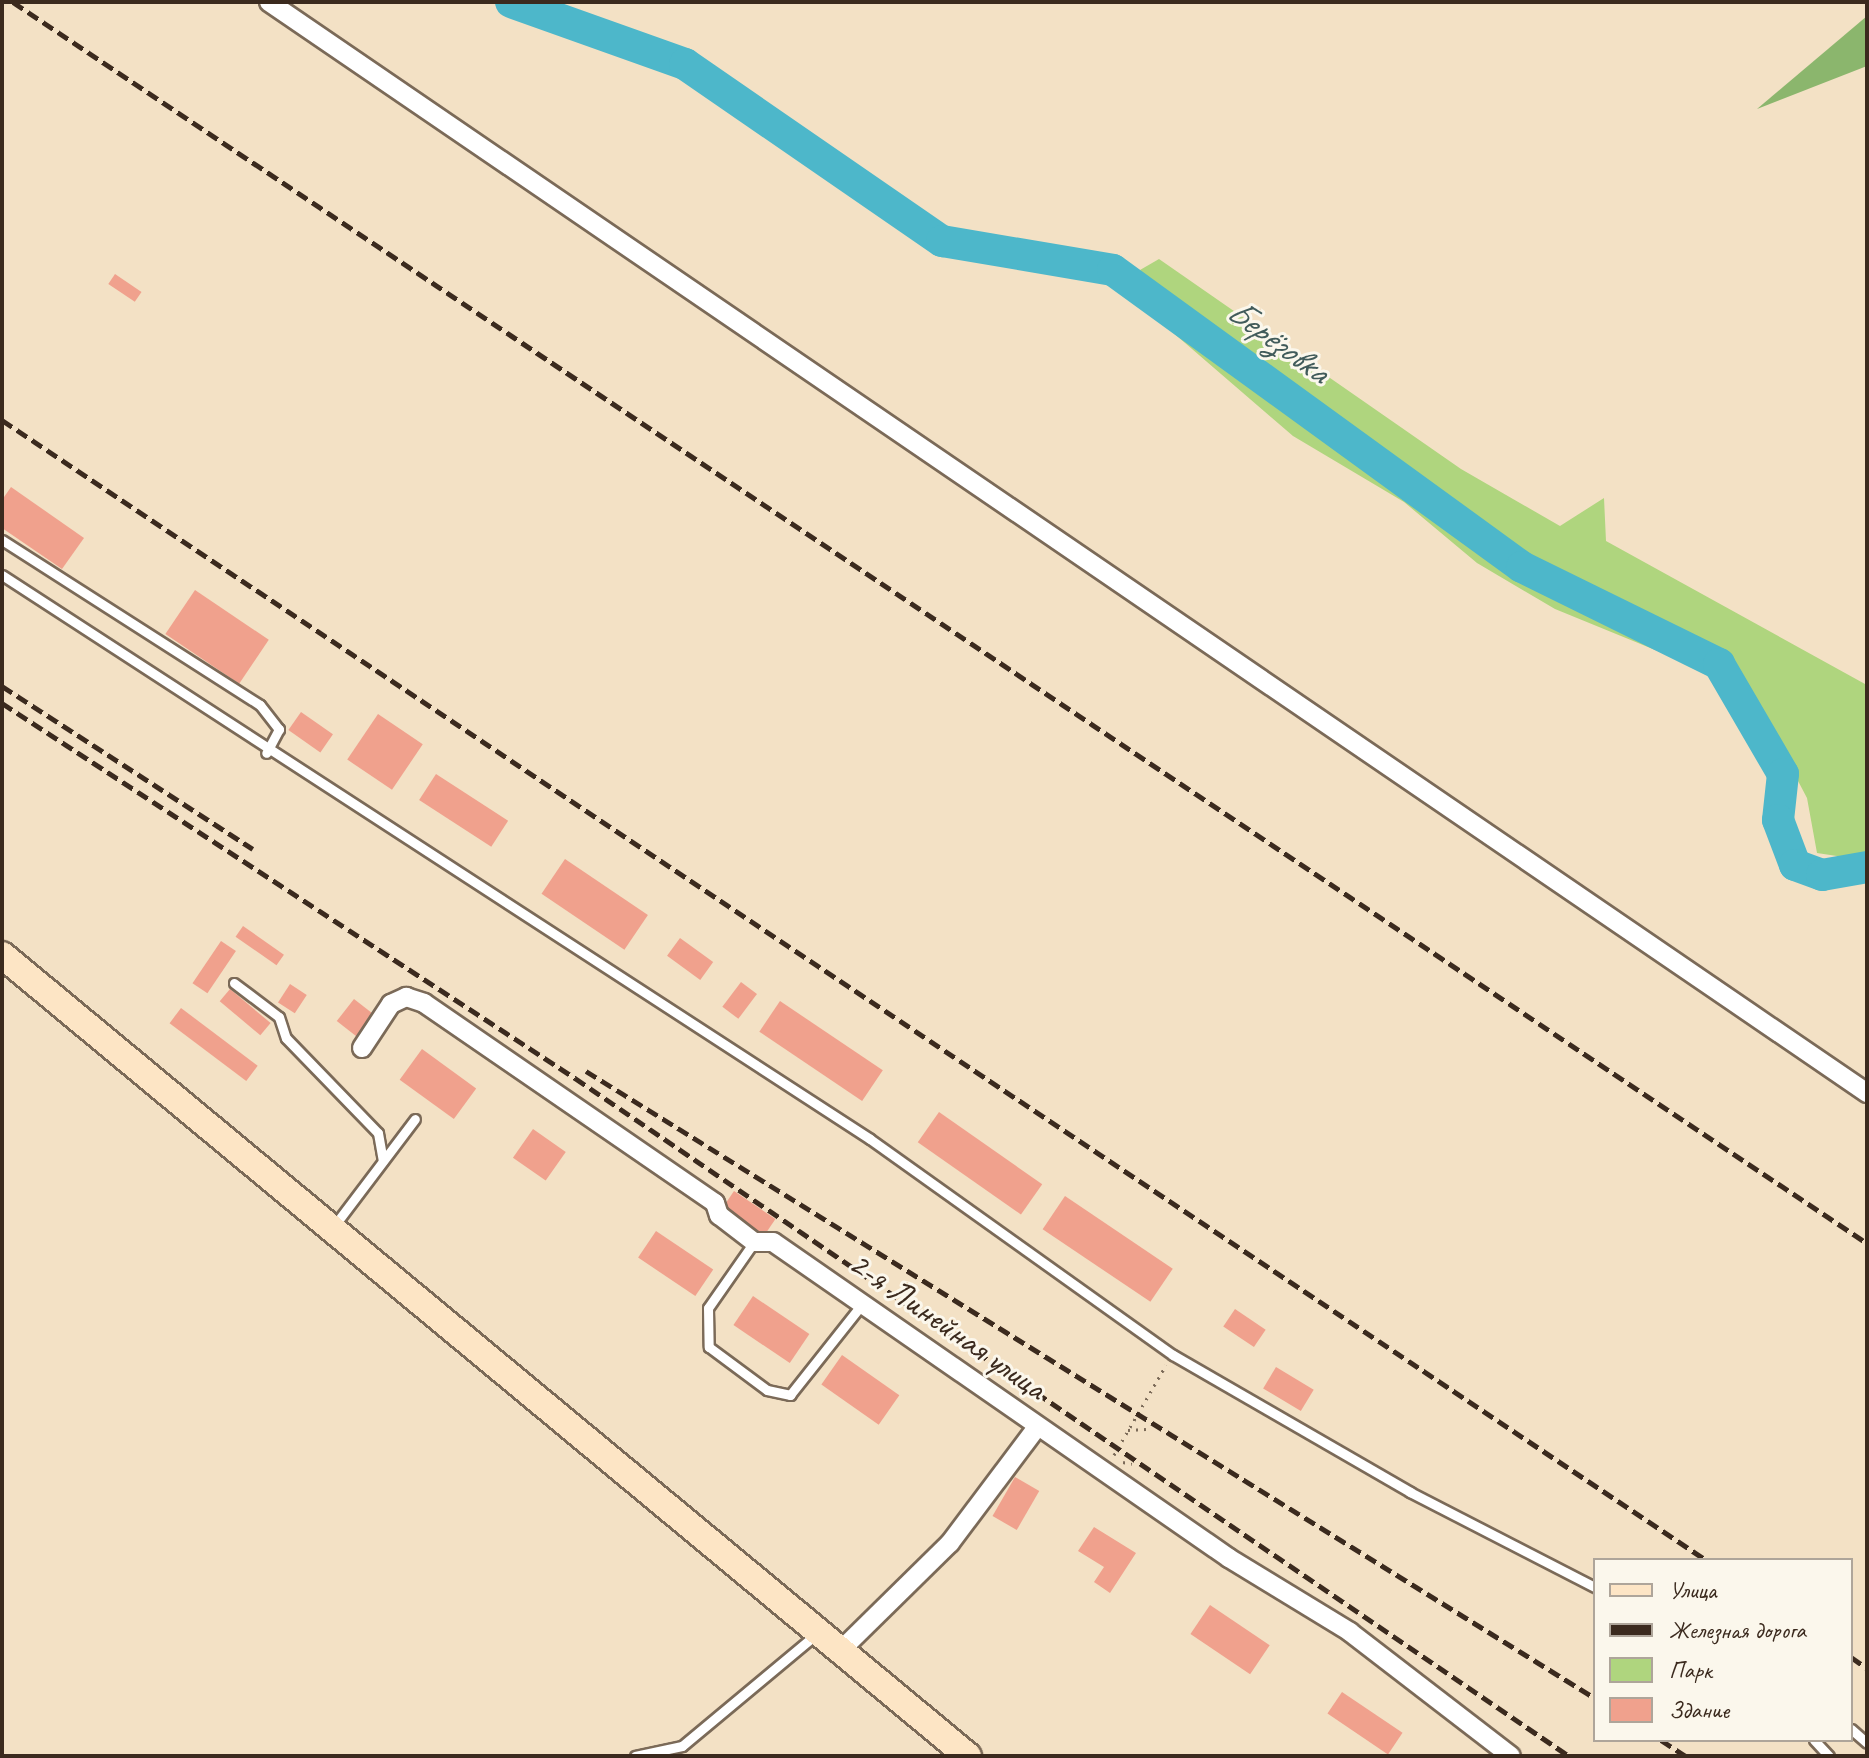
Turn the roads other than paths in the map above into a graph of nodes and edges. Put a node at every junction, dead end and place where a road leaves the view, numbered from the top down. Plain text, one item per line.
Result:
1 (269, 2) edge
2 (2, 540) edge
3 (2, 575) edge
4 (266, 753) junction
5 (2, 955) edge
6 (234, 983) dead end
7 (362, 1048) dead end
8 (1867, 1093) edge
9 (415, 1119) dead end
10 (383, 1161) junction
11 (332, 1229) junction
12 (754, 1242) junction
13 (862, 1304) junction
14 (1038, 1426) junction
15 (1593, 1586) edge
16 (815, 1635) junction
17 (838, 1653) junction
18 (635, 1756) edge
19 (968, 1756) edge
20 (1511, 1756) edge

1 - 8 street
2 - 4 lane
3 - 4 lane
4 - 15 lane
5 - 11 street
6 - 10 lane
7 - 12 street, 2-я Линейная улица
9 - 10 lane
10 - 11 lane
11 - 16 street
12 - 13 street, 2-я Линейная улица
12 - 13 lane
13 - 14 street, 2-я Линейная улица
14 - 17 street
14 - 20 street, 2-я Линейная улица
16 - 17 street
16 - 18 lane
17 - 19 street

